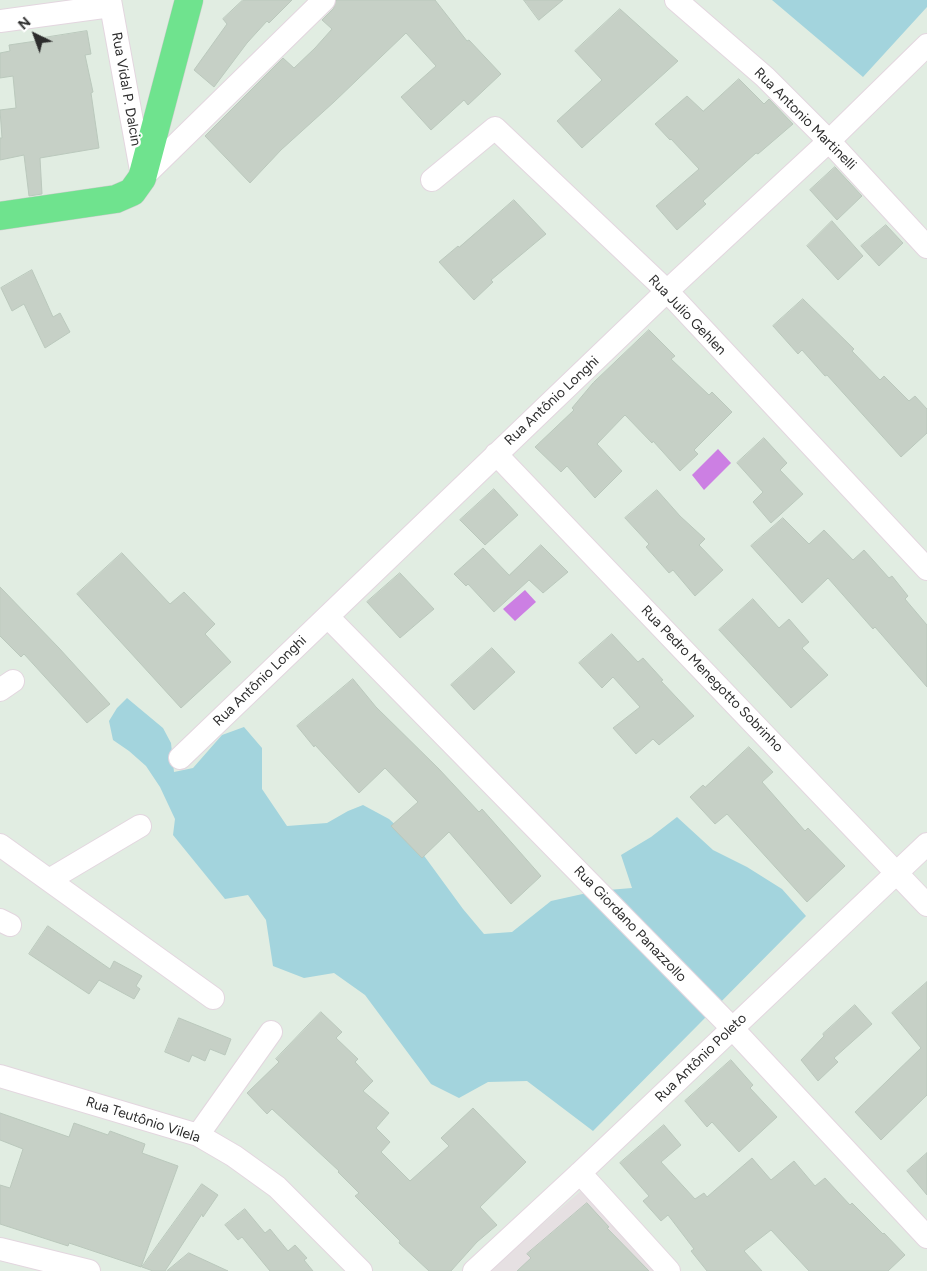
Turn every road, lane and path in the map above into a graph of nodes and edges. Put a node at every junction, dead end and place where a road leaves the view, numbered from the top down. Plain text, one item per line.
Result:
1 (188, 0) edge
2 (324, 0) edge
3 (676, 0) edge
4 (110, 3) edge
5 (0, 21) edge
6 (927, 45) edge
7 (829, 141) junction
8 (142, 178) junction
9 (432, 180) dead end
10 (0, 216) edge
11 (927, 247) edge
12 (667, 292) junction
13 (496, 454) junction
14 (927, 569) edge
15 (328, 617) junction
16 (180, 758) dead end
17 (140, 826) dead end
18 (927, 844) edge
19 (0, 845) edge
20 (897, 873) junction
21 (50, 880) junction
22 (927, 905) edge
23 (213, 998) dead end
24 (732, 1028) junction
25 (271, 1032) dead end
26 (0, 1076) edge
27 (198, 1135) junction
28 (580, 1173) junction
29 (927, 1237) edge
30 (0, 1249) edge
31 (88, 1271) edge
32 (361, 1271) edge
33 (474, 1271) edge
34 (669, 1271) edge

1 - 8 main road
2 - 8 street
3 - 7 street, Rua Antonio Martinelli
4 - 5 street
4 - 8 street, Rua Vidal P. Dalcin
6 - 7 street, Rua Antônio Longhi
7 - 11 street, Rua Antonio Martinelli
7 - 12 street, Rua Antônio Longhi
8 - 10 main road
9 - 12 street, Rua Julio Gehlen
12 - 13 street, Rua Antônio Longhi
12 - 14 street, Rua Julio Gehlen
13 - 15 street, Rua Antônio Longhi
13 - 20 street, Rua Pedro Menegotto Sobrinho
15 - 16 street, Rua Antônio Longhi
15 - 24 street, Rua Giordano Panazzollo
17 - 21 street
18 - 20 street, Rua Antônio Poleto
19 - 21 street
20 - 22 street, Rua Pedro Menegotto Sobrinho
20 - 24 street, Rua Antônio Poleto
21 - 23 street
24 - 28 street, Rua Antônio Poleto
24 - 29 street, Rua Giordano Panazzollo
25 - 27 street
26 - 27 street, Rua Teutônio Vilela
27 - 32 street, Rua Teutônio Vilela
28 - 33 street, Rua Antônio Poleto
28 - 34 street
30 - 31 street

